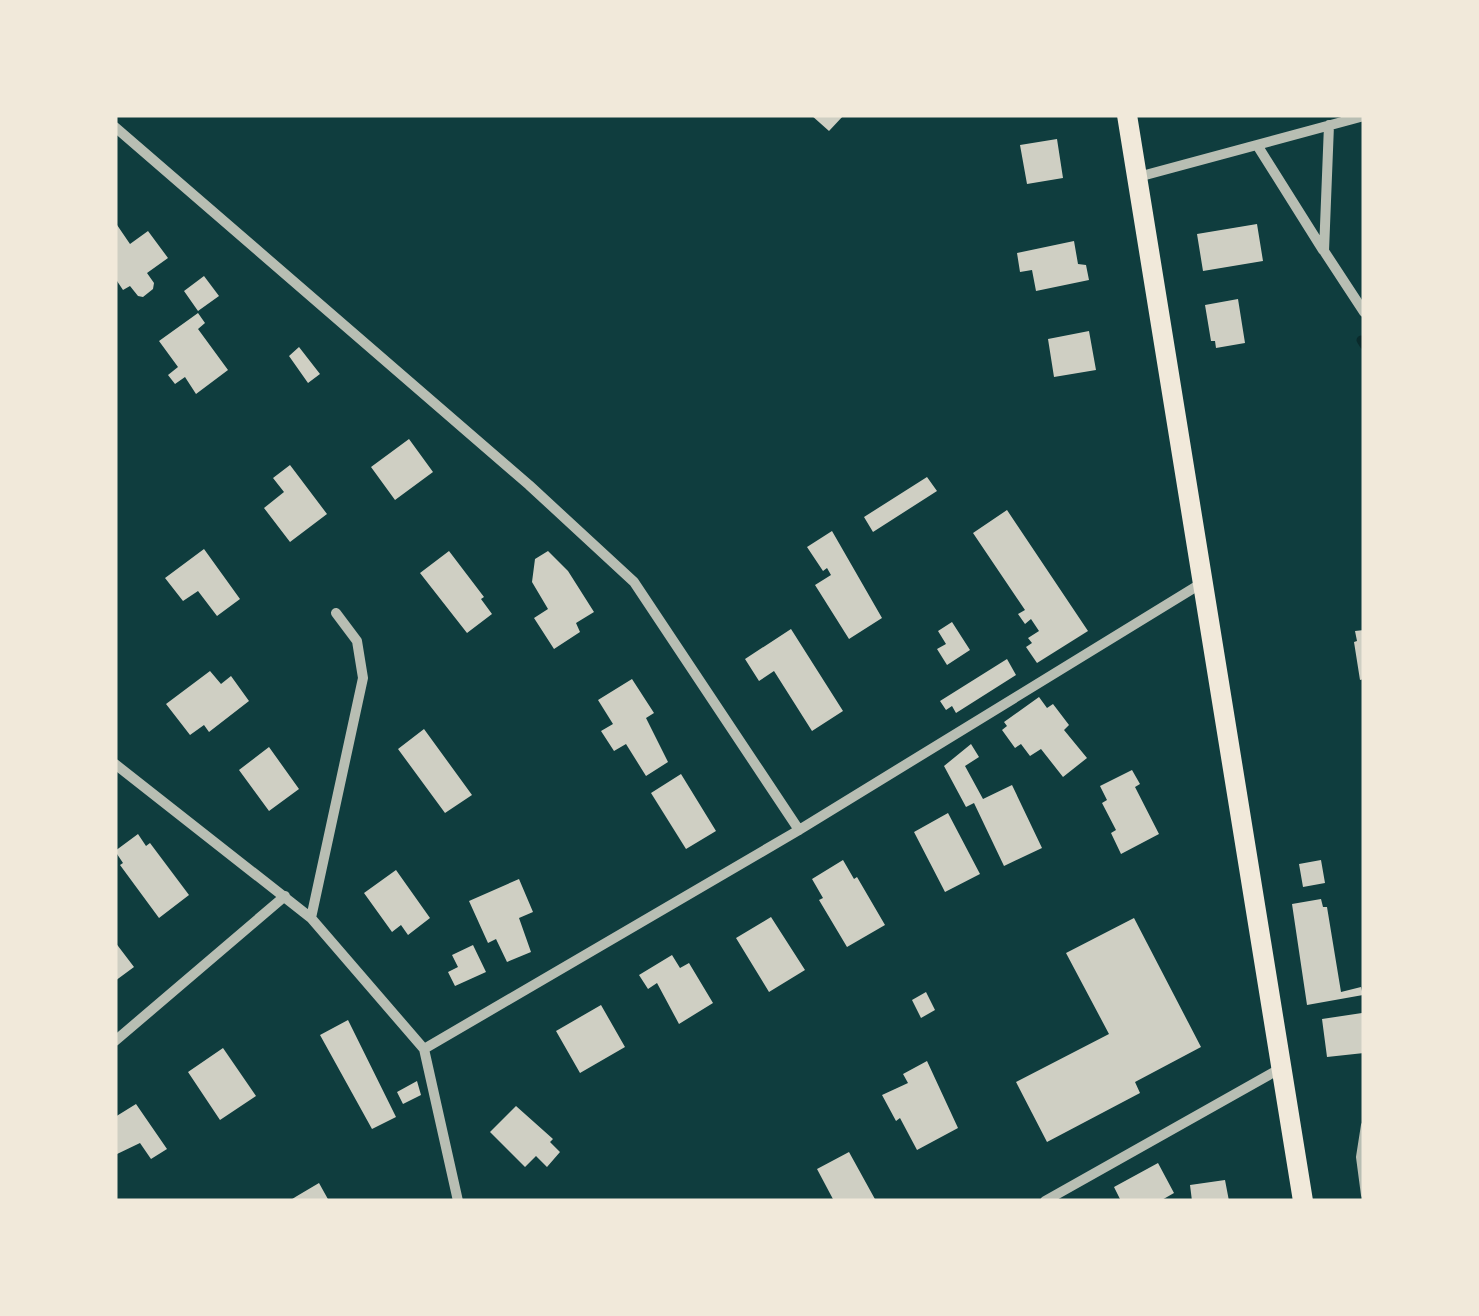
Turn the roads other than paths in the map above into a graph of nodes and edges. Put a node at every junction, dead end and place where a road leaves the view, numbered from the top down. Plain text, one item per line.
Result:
1 (1127, 115) edge
2 (1364, 116) edge
3 (1329, 125) junction
4 (115, 127) edge
5 (1258, 145) junction
6 (1137, 178) junction
7 (1324, 251) junction
8 (1364, 312) edge
9 (1202, 583) junction
10 (336, 613) dead end
11 (115, 764) edge
12 (127, 774) junction
13 (115, 783) edge
14 (800, 830) junction
15 (284, 896) junction
16 (311, 918) junction
17 (115, 1041) edge
18 (424, 1049) junction
19 (1283, 1067) junction
20 (1364, 1125) edge
21 (1364, 1195) edge
22 (458, 1201) edge
23 (1045, 1201) edge
24 (1303, 1201) edge

1 - 6 main road
2 - 3 street
3 - 5 street
3 - 7 street
4 - 14 street
5 - 6 street
5 - 7 street
6 - 9 main road
7 - 8 street
9 - 14 street
9 - 19 main road
10 - 16 street
11 - 12 street
12 - 13 street
12 - 15 street
14 - 18 street
15 - 16 street
15 - 17 street
16 - 18 street
18 - 22 street
19 - 23 street
19 - 24 main road
20 - 21 lane

